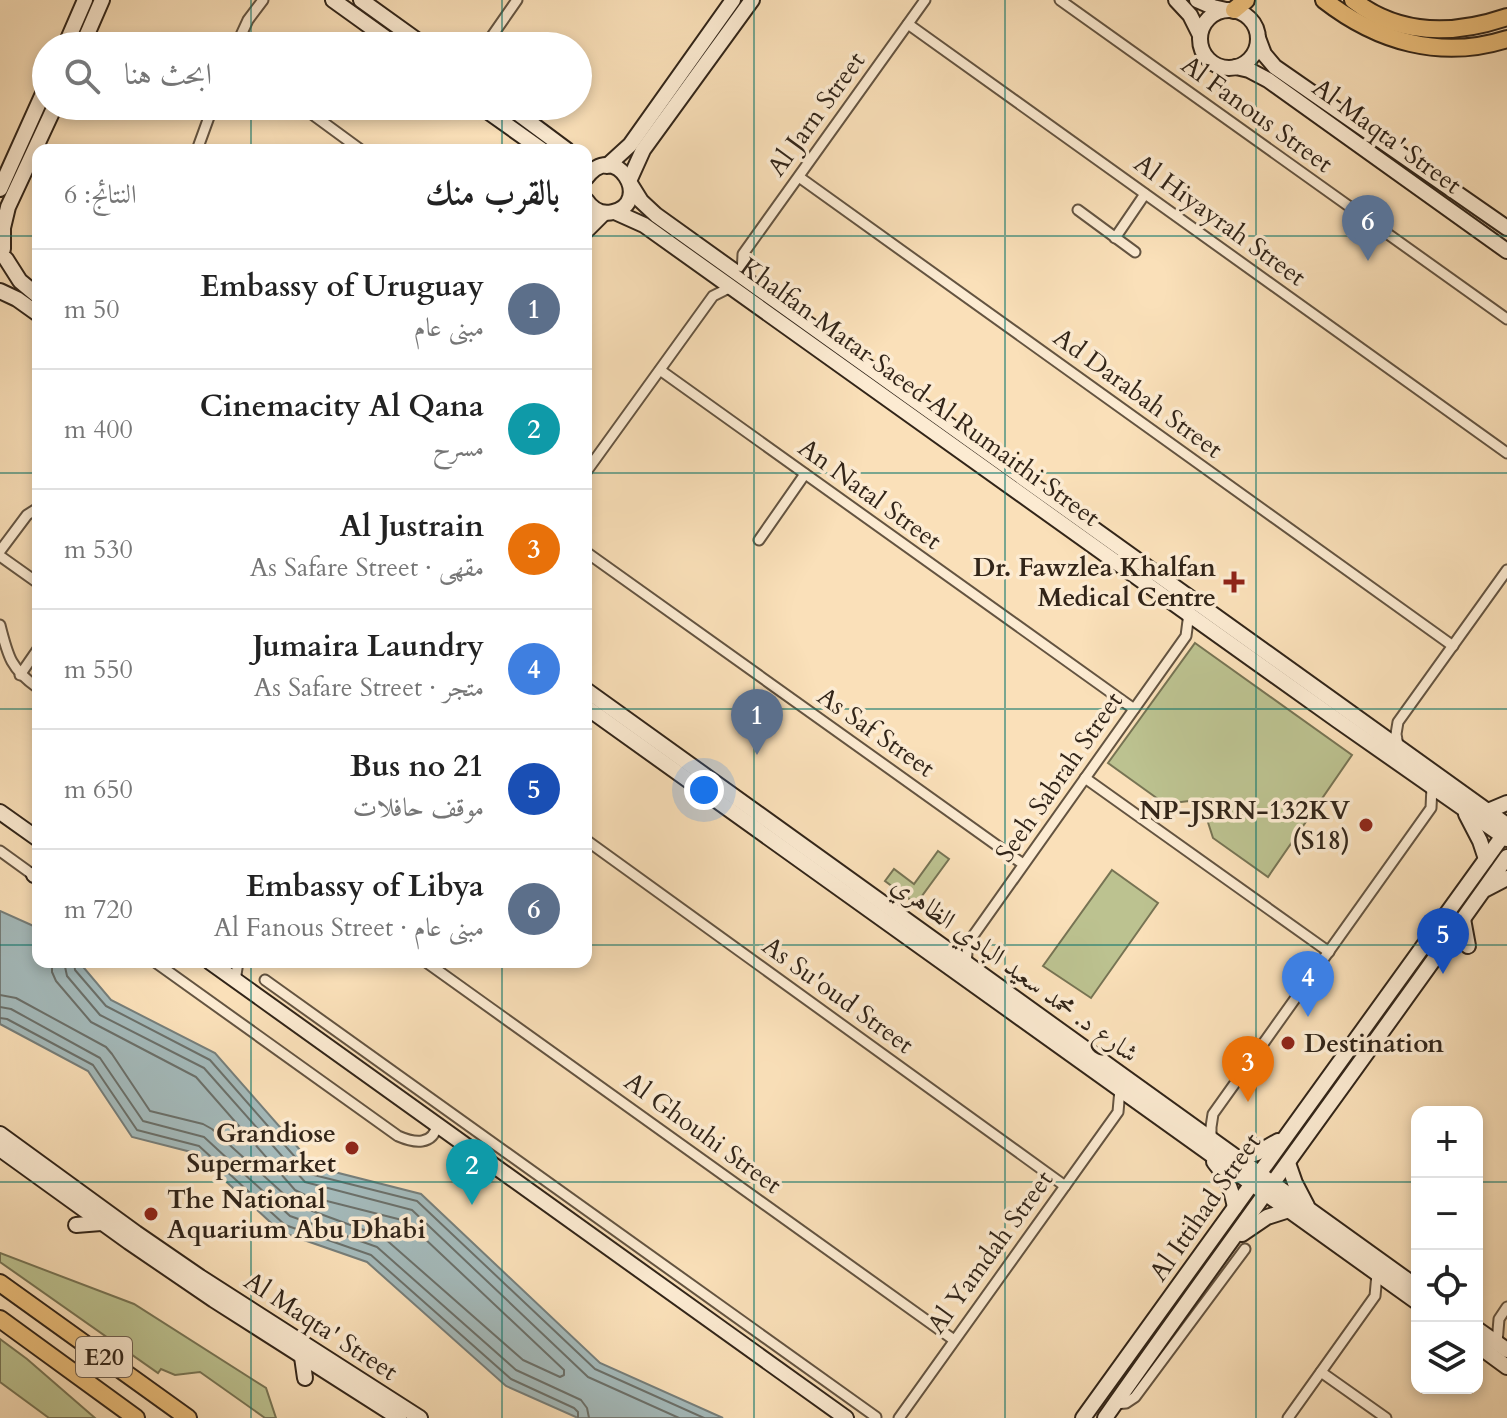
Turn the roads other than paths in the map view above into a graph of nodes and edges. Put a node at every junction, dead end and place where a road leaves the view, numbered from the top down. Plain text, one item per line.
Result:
1 (85, 0) edge
2 (102, 0) edge
3 (263, 0) edge
4 (333, 0) edge
5 (361, 0) edge
6 (517, 0) edge
7 (733, 0) edge
8 (752, 0) edge
9 (925, 0) edge
10 (1060, 0) edge
11 (1176, 0) edge
12 (1197, 0) edge
13 (1324, 0) edge
14 (1353, 0) edge
15 (1235, 7) edge
16 (1507, 17) edge
17 (908, 24) junction
18 (71, 32) edge
19 (88, 32) edge
20 (242, 32) edge
21 (378, 32) edge
22 (406, 32) edge
23 (495, 32) edge
24 (1200, 35) junction
25 (1258, 38) junction
26 (1499, 41) edge
27 (1236, 67) junction
28 (32, 118) edge
29 (48, 120) edge
30 (208, 120) edge
31 (320, 120) edge
32 (500, 120) edge
33 (527, 120) edge
34 (37, 144) edge
35 (199, 144) edge
36 (353, 144) edge
37 (534, 144) edge
38 (559, 144) edge
39 (32, 155) edge
40 (592, 162) edge
41 (604, 166) junction
42 (592, 172) edge
43 (799, 177) junction
44 (630, 183) junction
45 (0, 189) edge
46 (1145, 194) junction
47 (592, 207) edge
48 (1078, 210) dead end
49 (610, 212) junction
50 (592, 226) edge
51 (1507, 228) edge
52 (1115, 238) junction
53 (3, 251) edge
54 (1507, 251) edge
55 (1135, 252) dead end
56 (743, 254) junction
57 (718, 268) junction
58 (0, 279) edge
59 (738, 282) junction
60 (0, 291) edge
61 (32, 291) edge
62 (713, 296) junction
63 (32, 310) edge
64 (1507, 319) edge
65 (795, 323) junction
66 (660, 370) junction
67 (1507, 453) edge
68 (592, 464) edge
69 (805, 474) junction
70 (32, 511) edge
71 (759, 540) dead end
72 (0, 554) edge
73 (592, 556) edge
74 (1507, 570) edge
75 (32, 578) edge
76 (1189, 613) junction
77 (0, 625) edge
78 (1207, 627) junction
79 (1186, 636) junction
80 (1453, 646) junction
81 (32, 658) edge
82 (20, 675) junction
83 (32, 684) edge
84 (592, 694) edge
85 (1134, 709) junction
86 (592, 711) edge
87 (1341, 714) junction
88 (1398, 722) junction
89 (1375, 730) junction
90 (1398, 746) junction
91 (1085, 778) junction
92 (1432, 786) junction
93 (1507, 803) edge
94 (1459, 805) junction
95 (1431, 808) junction
96 (1488, 811) junction
97 (0, 812) edge
98 (1506, 832) edge
99 (32, 835) edge
100 (592, 844) edge
101 (0, 851) edge
102 (1507, 857) edge
103 (1486, 859) junction
104 (1023, 864) junction
105 (32, 873) edge
106 (1507, 878) edge
107 (1482, 892) junction
108 (1463, 919) junction
109 (968, 943) junction
110 (1468, 946) dead end
111 (947, 949) junction
112 (1329, 952) junction
113 (966, 963) junction
114 (163, 968) edge
115 (218, 968) edge
116 (236, 968) edge
117 (434, 968) edge
118 (265, 980) dead end
119 (235, 981) junction
120 (302, 1006) junction
121 (292, 1021) junction
122 (1098, 1065) junction
123 (1120, 1089) junction
124 (1139, 1102) junction
125 (1118, 1112) junction
126 (1213, 1114) junction
127 (1190, 1124) junction
128 (437, 1125) junction
129 (0, 1134) edge
130 (1284, 1136) junction
131 (1206, 1143) junction
132 (0, 1149) edge
133 (1238, 1159) junction
134 (519, 1162) junction
135 (1288, 1163) junction
136 (508, 1177) junction
137 (1255, 1179) junction
138 (1065, 1186) junction
139 (1269, 1189) junction
140 (1235, 1207) junction
141 (1289, 1210) junction
142 (1309, 1210) junction
143 (101, 1223) junction
144 (76, 1225) dead end
145 (1229, 1244) junction
146 (1245, 1249) dead end
147 (1377, 1274) junction
148 (1204, 1278) junction
149 (0, 1283) edge
150 (1411, 1283) edge
151 (1396, 1287) junction
152 (1211, 1294) junction
153 (1375, 1296) junction
154 (1411, 1298) edge
155 (1507, 1307) edge
156 (0, 1319) edge
157 (1499, 1319) junction
158 (1483, 1326) edge
159 (1483, 1332) edge
160 (954, 1340) junction
161 (1502, 1346) edge
162 (1483, 1349) edge
163 (301, 1352) junction
164 (1507, 1367) edge
165 (1321, 1372) junction
166 (305, 1378) dead end
167 (848, 1397) junction
168 (1115, 1404) junction
169 (843, 1416) edge
170 (876, 1417) edge
171 (136, 1418) edge
172 (188, 1418) edge
173 (399, 1418) edge
174 (420, 1418) edge
175 (899, 1418) edge
176 (1083, 1418) edge
177 (1105, 1418) edge
178 (1288, 1418) edge
179 (1386, 1418) edge

1 - 18 street
2 - 19 street
3 - 20 street
4 - 21 street
5 - 22 street
6 - 23 street
7 - 41 street
8 - 44 street
9 - 17 street, Al Jarn Street
10 - 64 street, Al Fanous Street
11 - 24 street
12 - 15 street
13 - 26 highway
14 - 16 highway
15 - 24 street
15 - 25 street
17 - 43 street, Al Jarn Street
17 - 46 street, Al Hiyayrah Street
24 - 27 street
25 - 27 street
25 - 51 street, Al Maqta' Street
27 - 54 street, Al Maqta' Street
28 - 45 street
29 - 34 street
30 - 35 street
31 - 36 street
32 - 37 street
33 - 38 street
39 - 53 street
40 - 41 street
41 - 42 street
41 - 44 street, Khalfan Matar Saeed Al Rumaithi Street
43 - 56 street, Al Jarn Street
43 - 80 street, Ad Darabah Street
44 - 49 street
44 - 57 street, Khalfan Matar Saeed Al Rumaithi Street
46 - 52 street
46 - 67 street, Al Hiyayrah Street
47 - 49 street, Khalfan Matar Saeed Al Rumaithi Street
48 - 52 street
49 - 50 street
49 - 57 street, Khalfan Matar Saeed Al Rumaithi Street
52 - 55 street
53 - 58 street
53 - 61 street
56 - 57 street, Al Jarn Street
56 - 59 street
57 - 59 street, Khalfan Matar Saeed Al Rumaithi Street
57 - 62 street
59 - 62 street
59 - 65 street, Khalfan Matar Saeed Al Rumaithi Street
60 - 63 street
62 - 66 street
65 - 76 street, Khalfan Matar Saeed Al Rumaithi Street
65 - 87 street, Khalfan Matar Saeed Al Rumaithi Street
66 - 68 street
66 - 69 street, An Natal Street
69 - 71 street
69 - 85 street, An Natal Street
70 - 72 street
72 - 75 street
73 - 104 street, As Saf Street
74 - 80 street
76 - 78 street, Khalfan Matar Saeed Al Rumaithi Street
76 - 79 street, Seeh Sabrah Street
77 - 82 street
78 - 79 street
78 - 87 street, Khalfan Matar Saeed Al Rumaithi Street
79 - 85 street, Seeh Sabrah Street
80 - 88 street
81 - 82 street
82 - 83 street
84 - 111 street, شارع د. محمد سعيد البادي الظاهري
85 - 91 street, Seeh Sabrah Street
86 - 122 street, شارع د. محمد سعيد البادي الظاهري
87 - 89 street, Khalfan Matar Saeed Al Rumaithi Street
87 - 92 street, Khalfan Matar Saeed Al Rumaithi Street
88 - 89 street
88 - 90 street
89 - 90 street, Khalfan Matar Saeed Al Rumaithi Street
90 - 96 street, Khalfan Matar Saeed Al Rumaithi Street
91 - 104 street, Seeh Sabrah Street
91 - 112 street
92 - 94 street, Khalfan Matar Saeed Al Rumaithi Street
92 - 95 street
93 - 96 street
94 - 95 street
94 - 98 street, Khalfan Matar Saeed Al Rumaithi Street
94 - 103 street
95 - 112 street
96 - 98 street, Khalfan Matar Saeed Al Rumaithi Street
97 - 99 street
98 - 103 street, Al Ittihad Street
100 - 138 street, As Su'oud Street
101 - 105 street
102 - 107 street, Al Ittihad Street
103 - 130 street, Al Ittihad Street
104 - 109 street, Seeh Sabrah Street
106 - 107 street
107 - 108 street, Al Ittihad Street
108 - 110 street
108 - 135 street, Al Ittihad Street
109 - 111 street
109 - 113 street, Seeh Sabrah Street
111 - 113 street, شارع د. محمد سعيد البادي الظاهري
112 - 126 street
113 - 122 street, شارع د. محمد سعيد البادي الظاهري
114 - 128 street
115 - 119 street
116 - 119 street
117 - 160 street, Al Ghouhi Street
118 - 120 street
119 - 121 street
120 - 121 street
120 - 134 street
121 - 128 street
122 - 123 street, شارع د. محمد سعيد البادي الظاهري
122 - 127 street, شارع د. محمد سعيد البادي الظاهري
123 - 124 street, شارع د. محمد سعيد البادي الظاهري
123 - 125 street
124 - 125 street, Al Yamdah Street
124 - 131 street, شارع د. محمد سعيد البادي الظاهري
125 - 138 street, Al Yamdah Street
126 - 127 street
126 - 131 street
127 - 131 street, شارع د. محمد سعيد البادي الظاهري
128 - 136 street
129 - 163 street, Al Maqta' Street
130 - 133 street
130 - 137 street, Al Ittihad Street
131 - 133 street, شارع د. محمد سعيد البادي الظاهري
131 - 137 street, شارع د. محمد سعيد البادي الظاهري
131 - 140 street
132 - 143 street, Al Maqta' Street
133 - 137 street, شارع د. محمد سعيد البادي الظاهري
134 - 136 street
134 - 167 street
135 - 139 street, Al Ittihad Street
135 - 142 street
136 - 169 street
137 - 139 street, شارع د. محمد سعيد البادي الظاهري
137 - 140 street, Al Ittihad Street
138 - 160 street, Al Yamdah Street
139 - 141 street, شارع د. محمد سعيد البادي الظاهري
139 - 142 street, شارع د. محمد سعيد البادي الظاهري
139 - 145 street, Al Ittihad Street
140 - 176 street, Al Ittihad Street
141 - 145 street
141 - 147 street, شارع د. محمد سعيد البادي الظاهري
142 - 150 street, شارع د. محمد سعيد البادي الظاهري
143 - 144 street
143 - 163 street, Al Maqta' Street
145 - 148 street, Al Ittihad Street
146 - 152 street
147 - 151 street, شارع د. محمد سعيد البادي الظاهري
147 - 153 street
148 - 152 street
148 - 168 street, Al Ittihad Street
149 - 172 highway, E20
151 - 153 street
151 - 154 street, شارع د. محمد سعيد البادي الظاهري
152 - 168 street
153 - 165 street
155 - 157 street
156 - 171 highway, E20
157 - 158 street
157 - 161 street
159 - 161 street
160 - 175 street, Al Yamdah Street
162 - 164 street
163 - 166 street
163 - 173 street, Al Maqta' Street
163 - 174 street, Al Maqta' Street
165 - 178 street
165 - 179 street
167 - 169 street
167 - 170 street
168 - 177 street, Al Ittihad Street

